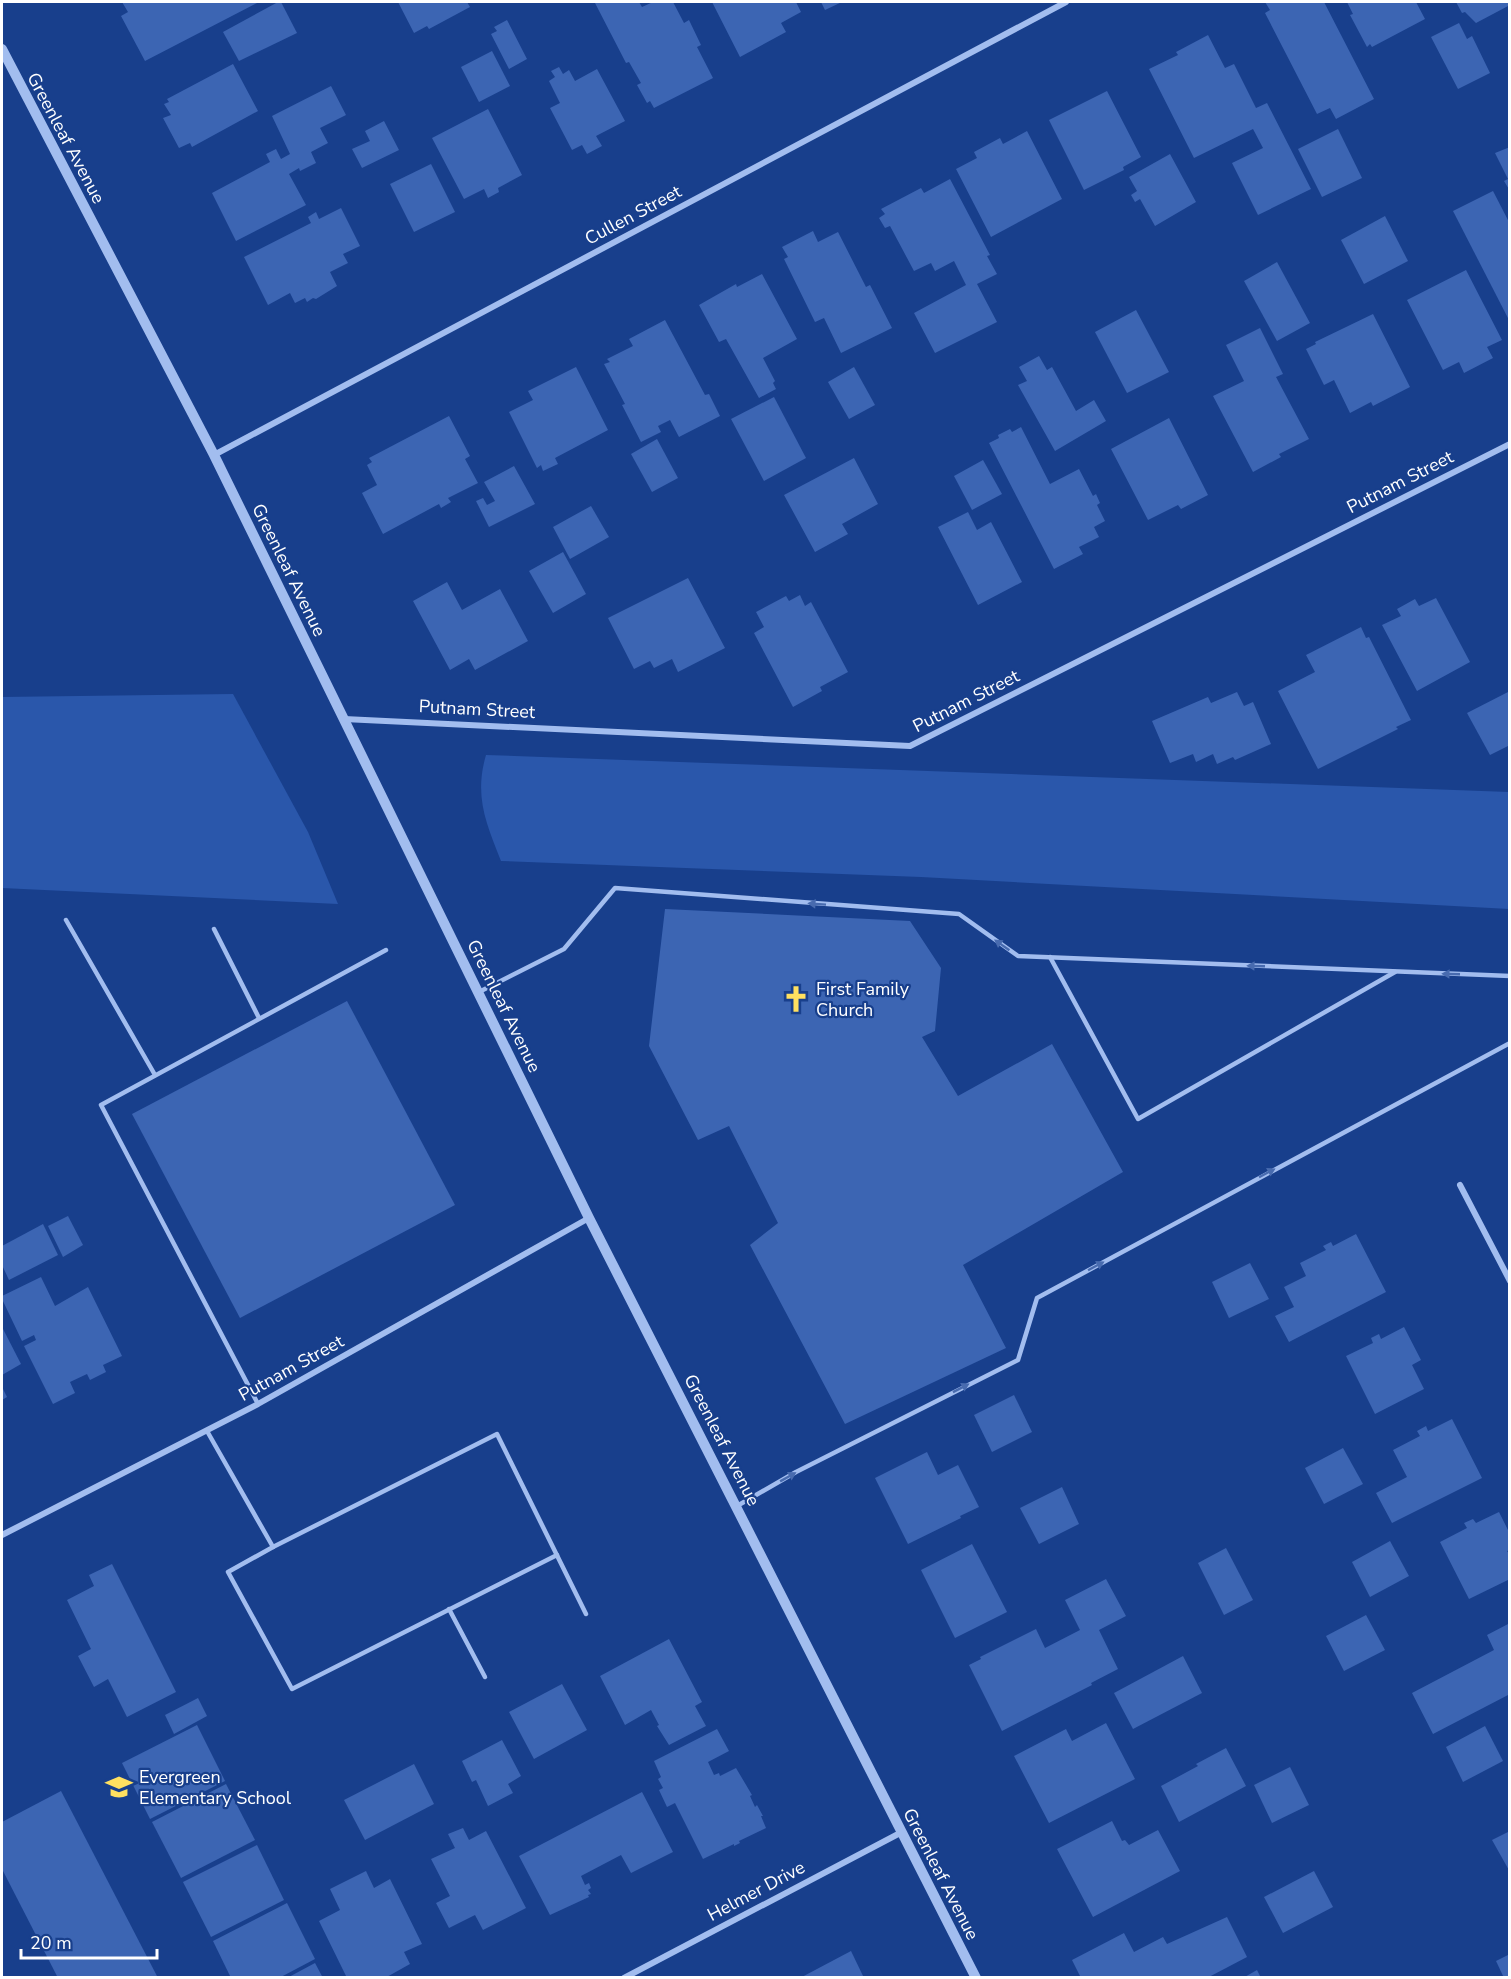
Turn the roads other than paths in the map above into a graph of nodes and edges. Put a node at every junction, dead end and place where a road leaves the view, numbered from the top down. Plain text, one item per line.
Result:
1 (1066, 2) edge
2 (2, 50) edge
3 (1509, 444) edge
4 (214, 455) junction
5 (343, 719) junction
6 (66, 920) dead end
7 (214, 929) dead end
8 (386, 950) dead end
9 (1050, 957) junction
10 (1395, 972) junction
11 (1509, 976) edge
12 (478, 992) junction
13 (259, 1018) junction
14 (1509, 1042) edge
15 (155, 1075) junction
16 (1460, 1185) dead end
17 (589, 1218) junction
18 (1509, 1281) edge
19 (258, 1404) junction
20 (207, 1431) junction
21 (737, 1506) junction
22 (2, 1535) edge
23 (273, 1547) junction
24 (557, 1555) junction
25 (449, 1609) junction
26 (586, 1614) dead end
27 (485, 1677) dead end
28 (902, 1833) junction
29 (624, 1977) edge
30 (976, 1977) edge

1 - 4 street, Cullen Street
2 - 4 street, Greenleaf Avenue
3 - 5 street, Putnam Street
4 - 5 street, Greenleaf Avenue
5 - 12 street, Greenleaf Avenue
6 - 15 lane
7 - 13 lane
8 - 13 lane
10 -> 9 lane
9 - 10 lane
9 -> 12 lane
11 -> 10 lane
12 - 17 street, Greenleaf Avenue
13 - 15 lane
21 -> 14 lane
15 - 19 lane
16 - 18 street
17 - 19 street, Putnam Street
17 - 21 street, Greenleaf Avenue
19 - 20 street, Putnam Street
20 - 22 street, Putnam Street
20 - 23 lane
21 - 28 street, Greenleaf Avenue
23 - 24 lane
23 - 25 lane
24 - 25 lane
24 - 26 lane
25 - 27 lane
28 - 29 street, Helmer Drive
28 - 30 street, Greenleaf Avenue

